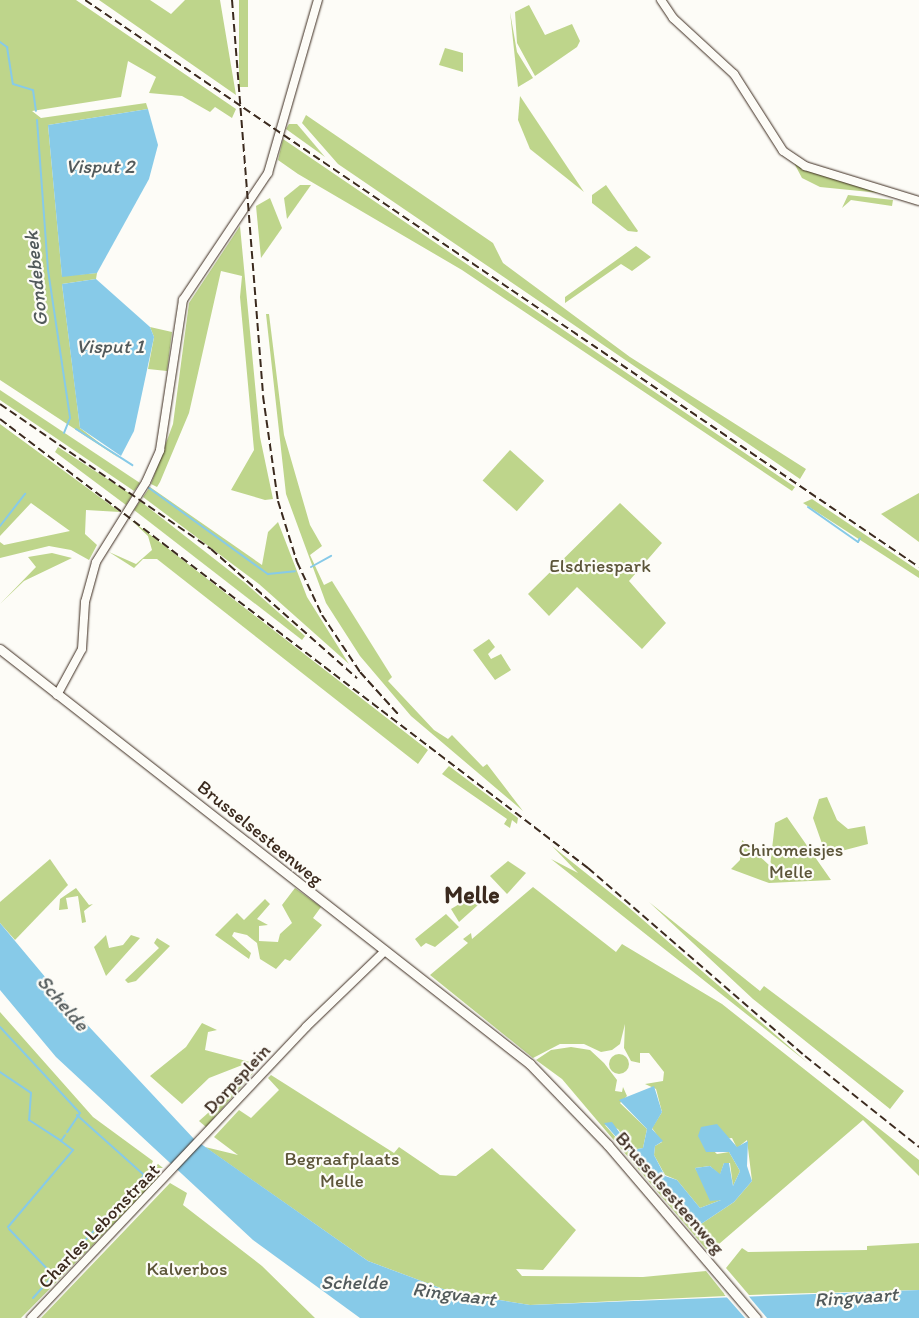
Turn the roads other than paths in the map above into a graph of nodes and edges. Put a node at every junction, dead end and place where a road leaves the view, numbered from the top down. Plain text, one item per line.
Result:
1 (318, 0) edge
2 (661, 0) edge
3 (919, 202) edge
4 (0, 649) edge
5 (57, 695) junction
6 (385, 951) junction
7 (188, 1155) joint
8 (31, 1318) edge
9 (756, 1318) edge

1 - 5 main road
2 - 3 main road
4 - 5 main road, Brusselsesteenweg
5 - 6 main road, Brusselsesteenweg
6 - 7 main road, Dorpsplein
6 - 9 main road, Brusselsesteenweg
7 - 8 main road, Charles Lebonstraat

